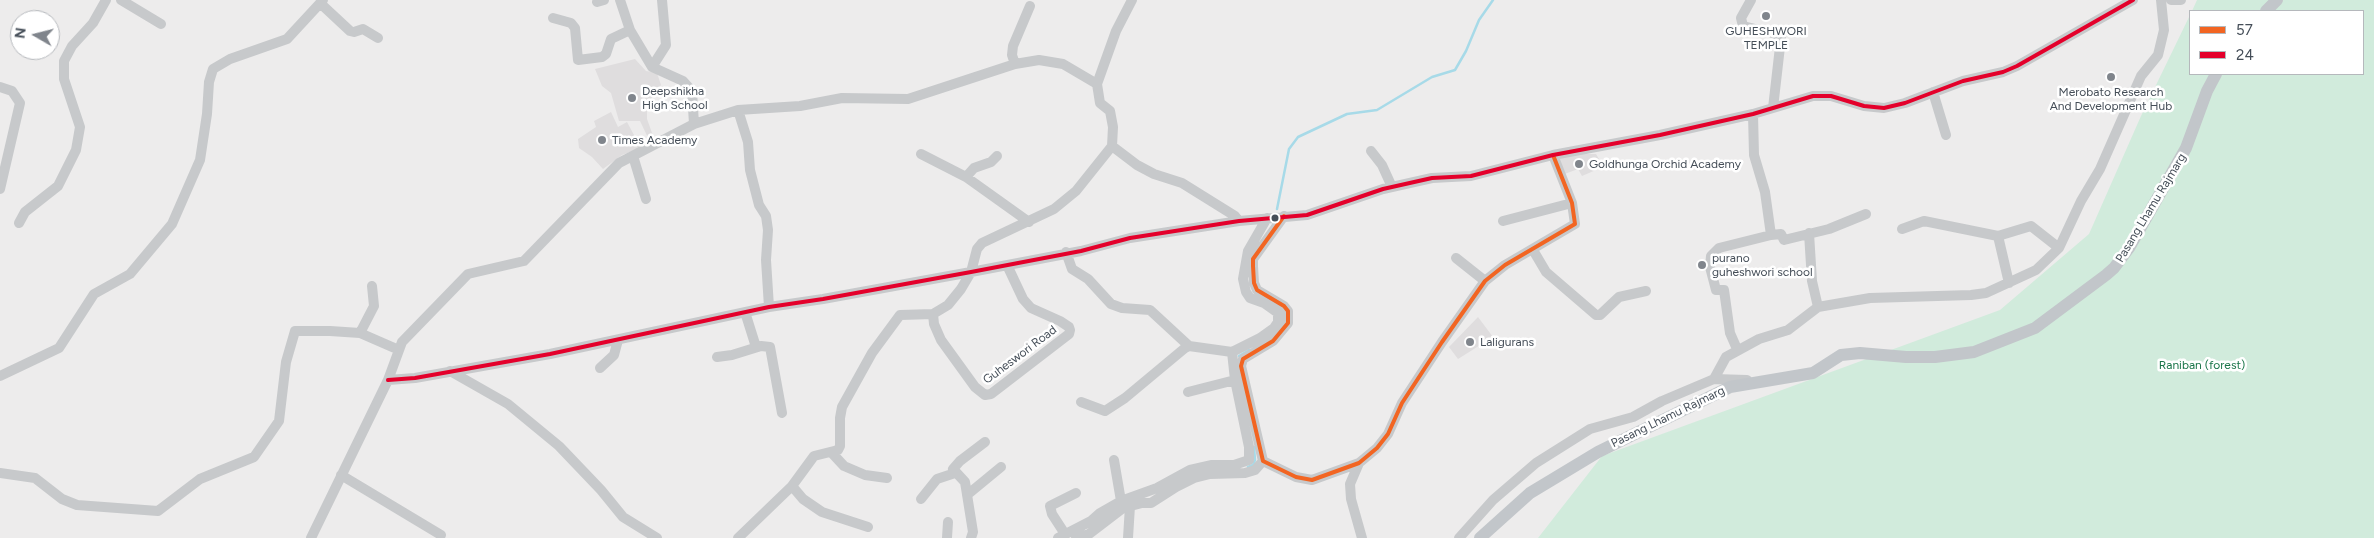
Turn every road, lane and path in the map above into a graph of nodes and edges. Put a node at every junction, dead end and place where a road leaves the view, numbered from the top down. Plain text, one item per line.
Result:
1 (106, 0) edge
2 (121, 0) edge
3 (620, 0) edge
4 (662, 0) edge
5 (1132, 0) edge
6 (1751, 0) edge
7 (2133, 0) edge
8 (2161, 0) edge
9 (2171, 0) edge
10 (2181, 0) edge
11 (2277, 0) edge
12 (322, 2) edge
13 (1030, 6) dead end
14 (2267, 10) edge
15 (553, 18) dead end
16 (161, 24) dead end
17 (630, 30) junction
18 (378, 38) dead end
19 (1015, 64) junction
20 (652, 66) junction
21 (2216, 75) edge
22 (1097, 84) junction
23 (0, 86) edge
24 (1933, 92) junction
25 (1772, 108) junction
26 (738, 110) junction
27 (1753, 114) junction
28 (694, 124) junction
29 (1946, 135) dead end
30 (1112, 146) junction
31 (1371, 151) dead end
32 (921, 154) dead end
33 (1554, 155) junction
34 (633, 156) junction
35 (997, 156) dead end
36 (966, 177) junction
37 (1392, 187) junction
38 (0, 189) edge
39 (646, 199) dead end
40 (1572, 203) junction
41 (1866, 214) dead end
42 (1284, 216) junction
43 (1267, 218) junction
44 (1239, 221) junction
45 (1503, 221) dead end
46 (1029, 222) junction
47 (19, 223) dead end
48 (1902, 229) dead end
49 (1809, 233) junction
50 (1771, 234) junction
51 (1998, 236) junction
52 (2059, 248) junction
53 (1533, 250) junction
54 (1066, 252) junction
55 (1456, 258) dead end
56 (1007, 265) junction
57 (971, 272) junction
58 (1485, 281) junction
59 (2009, 284) junction
60 (372, 286) dead end
61 (1646, 291) dead end
62 (769, 307) junction
63 (1818, 307) junction
64 (745, 312) junction
65 (934, 314) junction
66 (360, 333) junction
67 (618, 340) junction
68 (1189, 346) junction
69 (756, 347) junction
70 (1737, 349) junction
71 (399, 350) junction
72 (1232, 352) junction
73 (717, 357) dead end
74 (600, 368) dead end
75 (450, 371) junction
76 (0, 376) edge
77 (1714, 379) junction
78 (388, 380) junction
79 (1235, 380) junction
80 (1772, 381) junction
81 (1188, 392) dead end
82 (1081, 402) dead end
83 (782, 413) dead end
84 (985, 442) dead end
85 (831, 452) junction
86 (1114, 460) dead end
87 (1263, 461) junction
88 (1359, 462) junction
89 (1001, 467) dead end
90 (0, 473) edge
91 (955, 473) junction
92 (341, 475) junction
93 (887, 478) dead end
94 (792, 486) junction
95 (1076, 492) dead end
96 (967, 496) junction
97 (921, 499) dead end
98 (1126, 503) junction
99 (948, 522) dead end
100 (868, 527) dead end
101 (441, 535) dead end
102 (1062, 537) edge
103 (311, 538) edge
104 (657, 538) edge
105 (738, 538) edge
106 (947, 538) edge
107 (971, 538) edge
108 (1076, 538) edge
109 (1128, 538) edge
110 (1362, 538) edge
111 (1459, 538) edge
112 (1480, 538) edge

1 - 47 street
2 - 16 street
3 - 17 street
4 - 20 street
5 - 22 street
6 - 25 street
7 - 24 street
8 - 52 street
9 - 10 street
11 - 14 main road
12 - 18 street
12 - 76 street
13 - 19 street
15 - 17 street
17 - 20 street
19 - 22 street
19 - 26 street
20 - 28 street
21 - 80 main road, Pasang Lhamu Rajmarg
22 - 30 street
23 - 38 street
24 - 25 street
24 - 29 street
25 - 27 street
26 - 28 street
26 - 62 street
27 - 33 street
27 - 50 street
28 - 34 street
30 - 44 street
30 - 46 street
31 - 37 street
32 - 36 street
33 - 37 street
33 - 40 street
34 - 39 street
34 - 71 street
35 - 36 street
36 - 46 street
37 - 42 street
40 - 45 street
40 - 53 street
41 - 49 street
42 - 43 street
42 - 87 street
43 - 44 street
43 - 72 street
44 - 54 street
46 - 57 street
48 - 51 street
49 - 50 street
49 - 63 street
50 - 70 street
51 - 52 street
51 - 59 street
52 - 59 street
53 - 58 street
53 - 61 street
54 - 56 street
54 - 68 street
55 - 58 street
56 - 57 street
56 - 65 street, Guheswori Road
57 - 62 street
57 - 65 street
58 - 88 street
59 - 63 street
60 - 66 street
62 - 64 street
63 - 70 street
64 - 67 street
64 - 69 street
65 - 85 street
66 - 71 street
66 - 90 street
67 - 74 street
67 - 75 street
68 - 72 street
68 - 82 street
69 - 73 street
69 - 83 street
70 - 77 street
71 - 78 street
72 - 79 street
75 - 78 street
75 - 104 street
77 - 80 street
77 - 111 street
78 - 92 street
79 - 81 street
79 - 98 street
80 - 112 main road, Pasang Lhamu Rajmarg
84 - 91 street
85 - 93 street
85 - 94 street
86 - 98 street
87 - 88 street
87 - 98 street
88 - 110 street
89 - 96 street
91 - 96 street
91 - 97 street
92 - 101 street
92 - 103 street
94 - 100 street
94 - 105 street
95 - 102 street
96 - 107 street
98 - 102 street
98 - 108 street
98 - 109 street
99 - 106 street

